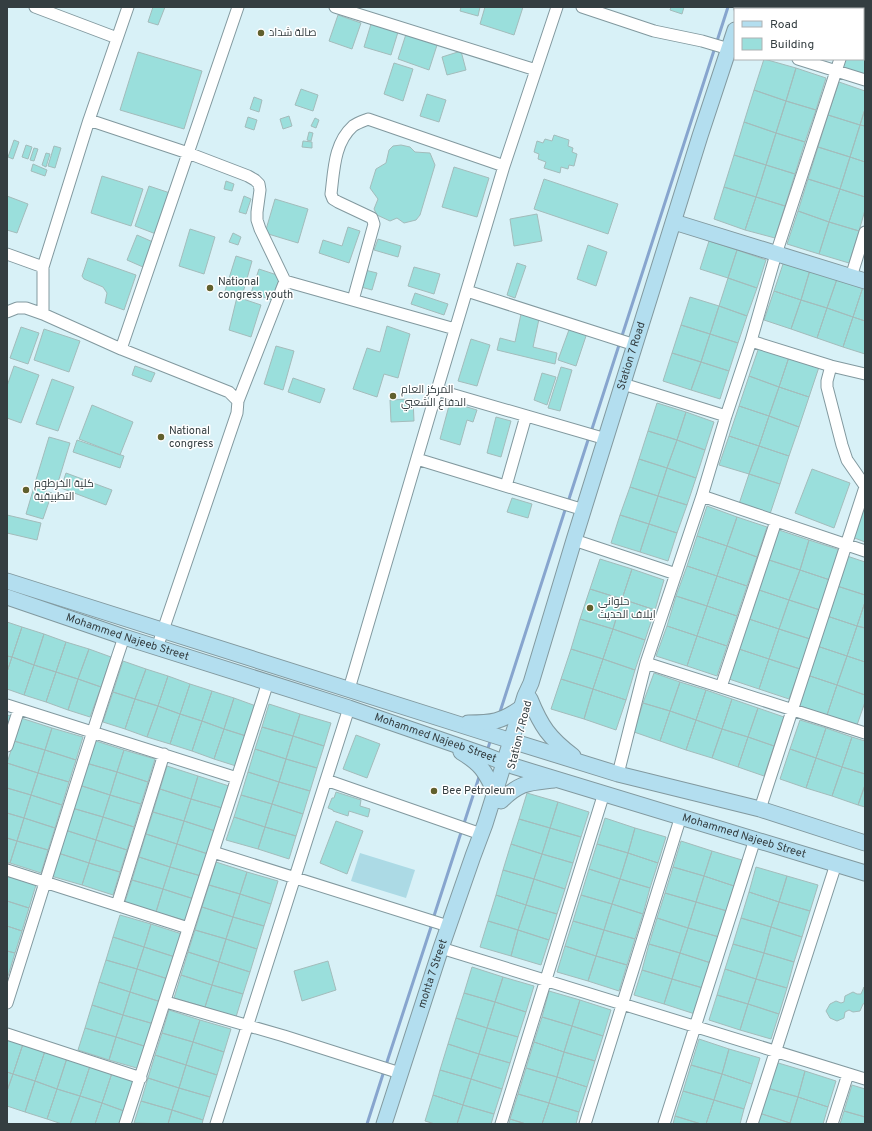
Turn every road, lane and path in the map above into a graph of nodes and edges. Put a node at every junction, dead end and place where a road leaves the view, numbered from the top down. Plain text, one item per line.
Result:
1 (35, 7) edge
2 (128, 7) edge
3 (238, 7) edge
4 (335, 7) edge
5 (558, 7) edge
6 (582, 7) edge
7 (117, 38) junction
8 (733, 38) edge
9 (801, 60) edge
10 (840, 60) edge
11 (536, 70) junction
12 (836, 72) junction
13 (865, 80) edge
14 (89, 120) junction
15 (188, 153) junction
16 (504, 166) junction
17 (674, 222) junction
18 (865, 232) edge
19 (7, 254) edge
20 (776, 254) junction
21 (43, 267) junction
22 (858, 279) edge
23 (285, 280) junction
24 (467, 291) junction
25 (353, 300) junction
26 (7, 312) edge
27 (43, 314) junction
28 (455, 329) junction
29 (751, 341) junction
30 (635, 345) junction
31 (121, 349) junction
32 (831, 366) junction
33 (865, 374) edge
34 (623, 384) junction
35 (438, 390) junction
36 (238, 400) junction
37 (526, 416) junction
38 (726, 416) junction
39 (606, 439) junction
40 (417, 459) junction
41 (506, 486) junction
42 (865, 487) edge
43 (702, 496) junction
44 (584, 510) junction
45 (776, 521) junction
46 (574, 540) junction
47 (847, 544) junction
48 (865, 550) edge
49 (676, 574) junction
50 (7, 581) edge
51 (7, 597) edge
52 (163, 630) junction
53 (124, 637) junction
54 (157, 648) junction
55 (646, 663) junction
56 (268, 682) junction
57 (721, 687) junction
58 (349, 689) junction
59 (526, 703) junction
60 (7, 705) edge
61 (349, 708) junction
62 (19, 709) junction
63 (792, 710) junction
64 (454, 723) junction
65 (92, 731) junction
66 (865, 733) edge
67 (515, 742) junction
68 (446, 743) junction
69 (7, 746) edge
70 (164, 754) junction
71 (580, 762) junction
72 (509, 764) junction
73 (618, 774) junction
74 (237, 778) junction
75 (560, 779) junction
76 (326, 780) junction
77 (604, 793) junction
78 (498, 797) junction
79 (760, 808) junction
80 (681, 816) junction
81 (483, 829) junction
82 (755, 839) junction
83 (865, 842) edge
84 (213, 852) junction
85 (836, 864) junction
86 (7, 870) edge
87 (865, 873) edge
88 (294, 877) junction
89 (46, 882) junction
90 (117, 905) junction
91 (448, 926) junction
92 (188, 928) junction
93 (441, 948) junction
94 (546, 981) junction
95 (166, 1002) junction
96 (7, 1003) edge
97 (623, 1005) junction
98 (247, 1026) junction
99 (694, 1026) junction
100 (7, 1034) edge
101 (776, 1052) junction
102 (400, 1073) junction
103 (848, 1074) junction
104 (141, 1078) junction
105 (865, 1079) edge
106 (387, 1123) edge
107 (125, 1124) edge
108 (216, 1124) edge
109 (501, 1124) edge
110 (585, 1124) edge
111 (664, 1124) edge
112 (752, 1124) edge
113 (832, 1124) edge

1 - 7 street
2 - 7 street
3 - 15 street
4 - 11 street
5 - 11 street
6 - 8 street
7 - 14 street
8 - 17 main road, Station 7 Road
9 - 12 street
10 - 12 street
11 - 16 street
12 - 13 street
12 - 20 street
14 - 15 street
14 - 21 street
15 - 23 street
15 - 31 street
16 - 24 street
16 - 25 street
17 - 20 main road
17 - 30 main road, Station 7 Road
18 - 22 street
19 - 21 street
20 - 22 main road
20 - 29 street
21 - 27 street
23 - 25 street
23 - 36 street
24 - 28 street
24 - 30 street
25 - 28 street
26 - 27 street
27 - 31 street
28 - 35 street
29 - 32 street
29 - 38 street
30 - 34 main road, Station 7 Road
31 - 36 street
32 - 33 street
32 - 42 street
34 - 38 street
34 - 39 main road, Station 7 Road
35 - 37 street
35 - 40 street
36 - 52 street
37 - 39 street
37 - 41 street
38 - 43 street
39 - 44 main road, Station 7 Road
40 - 41 street
40 - 58 street
41 - 44 street
42 - 47 street
43 - 45 street
43 - 49 street
44 - 46 main road, Station 7 Road
45 - 47 street
45 - 57 street
46 - 49 street
46 - 59 main road, Station 7 Road
47 - 48 street
47 - 63 street
49 - 55 street
50 - 52 main road, Mohammed Najeeb Street
51 - 53 main road, Mohammed Najeeb Street
52 - 54 street
52 - 58 main road, Mohammed Najeeb Street
53 - 54 main road, Mohammed Najeeb Street
53 - 65 street
54 - 56 main road, Mohammed Najeeb Street
55 - 57 street
55 - 73 street
56 - 61 main road, Mohammed Najeeb Street
56 - 74 street
57 - 63 street
58 - 64 main road, Mohammed Najeeb Street
59 - 64 main road
59 - 67 main road, Station 7 Road
59 - 71 main road
60 - 62 street
61 - 68 main road, Mohammed Najeeb Street
61 - 76 street
62 - 65 street
62 - 69 street
63 - 66 street
63 - 79 street
64 - 67 main road, Mohammed Najeeb Street
65 - 70 street
65 - 89 street
67 - 71 main road, Mohammed Najeeb Street
67 - 72 main road, Station 7 Road
68 - 72 main road, Mohammed Najeeb Street
68 - 78 main road
70 - 74 street
70 - 90 street
71 - 73 main road, Mohammed Najeeb Street
72 - 75 main road, Mohammed Najeeb Street
72 - 78 main road, Station 7 Road
73 - 79 main road, Mohammed Najeeb Street
74 - 84 street
75 - 77 main road, Mohammed Najeeb Street
75 - 78 main road
76 - 81 street
76 - 88 street
77 - 80 main road, Mohammed Najeeb Street
77 - 94 street
78 - 81 main road, Station 7 Road
79 - 83 main road, Mohammed Najeeb Street
80 - 82 main road, Mohammed Najeeb Street
80 - 97 street
81 - 91 main road, mohta 7 Street
82 - 85 main road, Mohammed Najeeb Street
82 - 99 street
84 - 88 street
84 - 92 street
85 - 87 main road, Mohammed Najeeb Street
85 - 101 street
86 - 89 street
88 - 91 street
88 - 98 street
89 - 90 street
89 - 96 street
90 - 92 street
91 - 93 main road, mohta 7 Street
92 - 95 street
93 - 94 street
93 - 102 main road, mohta 7 Street
94 - 97 street
94 - 109 street
95 - 98 street
95 - 104 street
97 - 99 street
97 - 110 street
98 - 102 street
98 - 108 street
99 - 101 street
99 - 111 street
100 - 104 street
101 - 103 street
101 - 112 street
102 - 106 main road, mohta 7 Street
103 - 105 street
103 - 113 street
104 - 107 street

